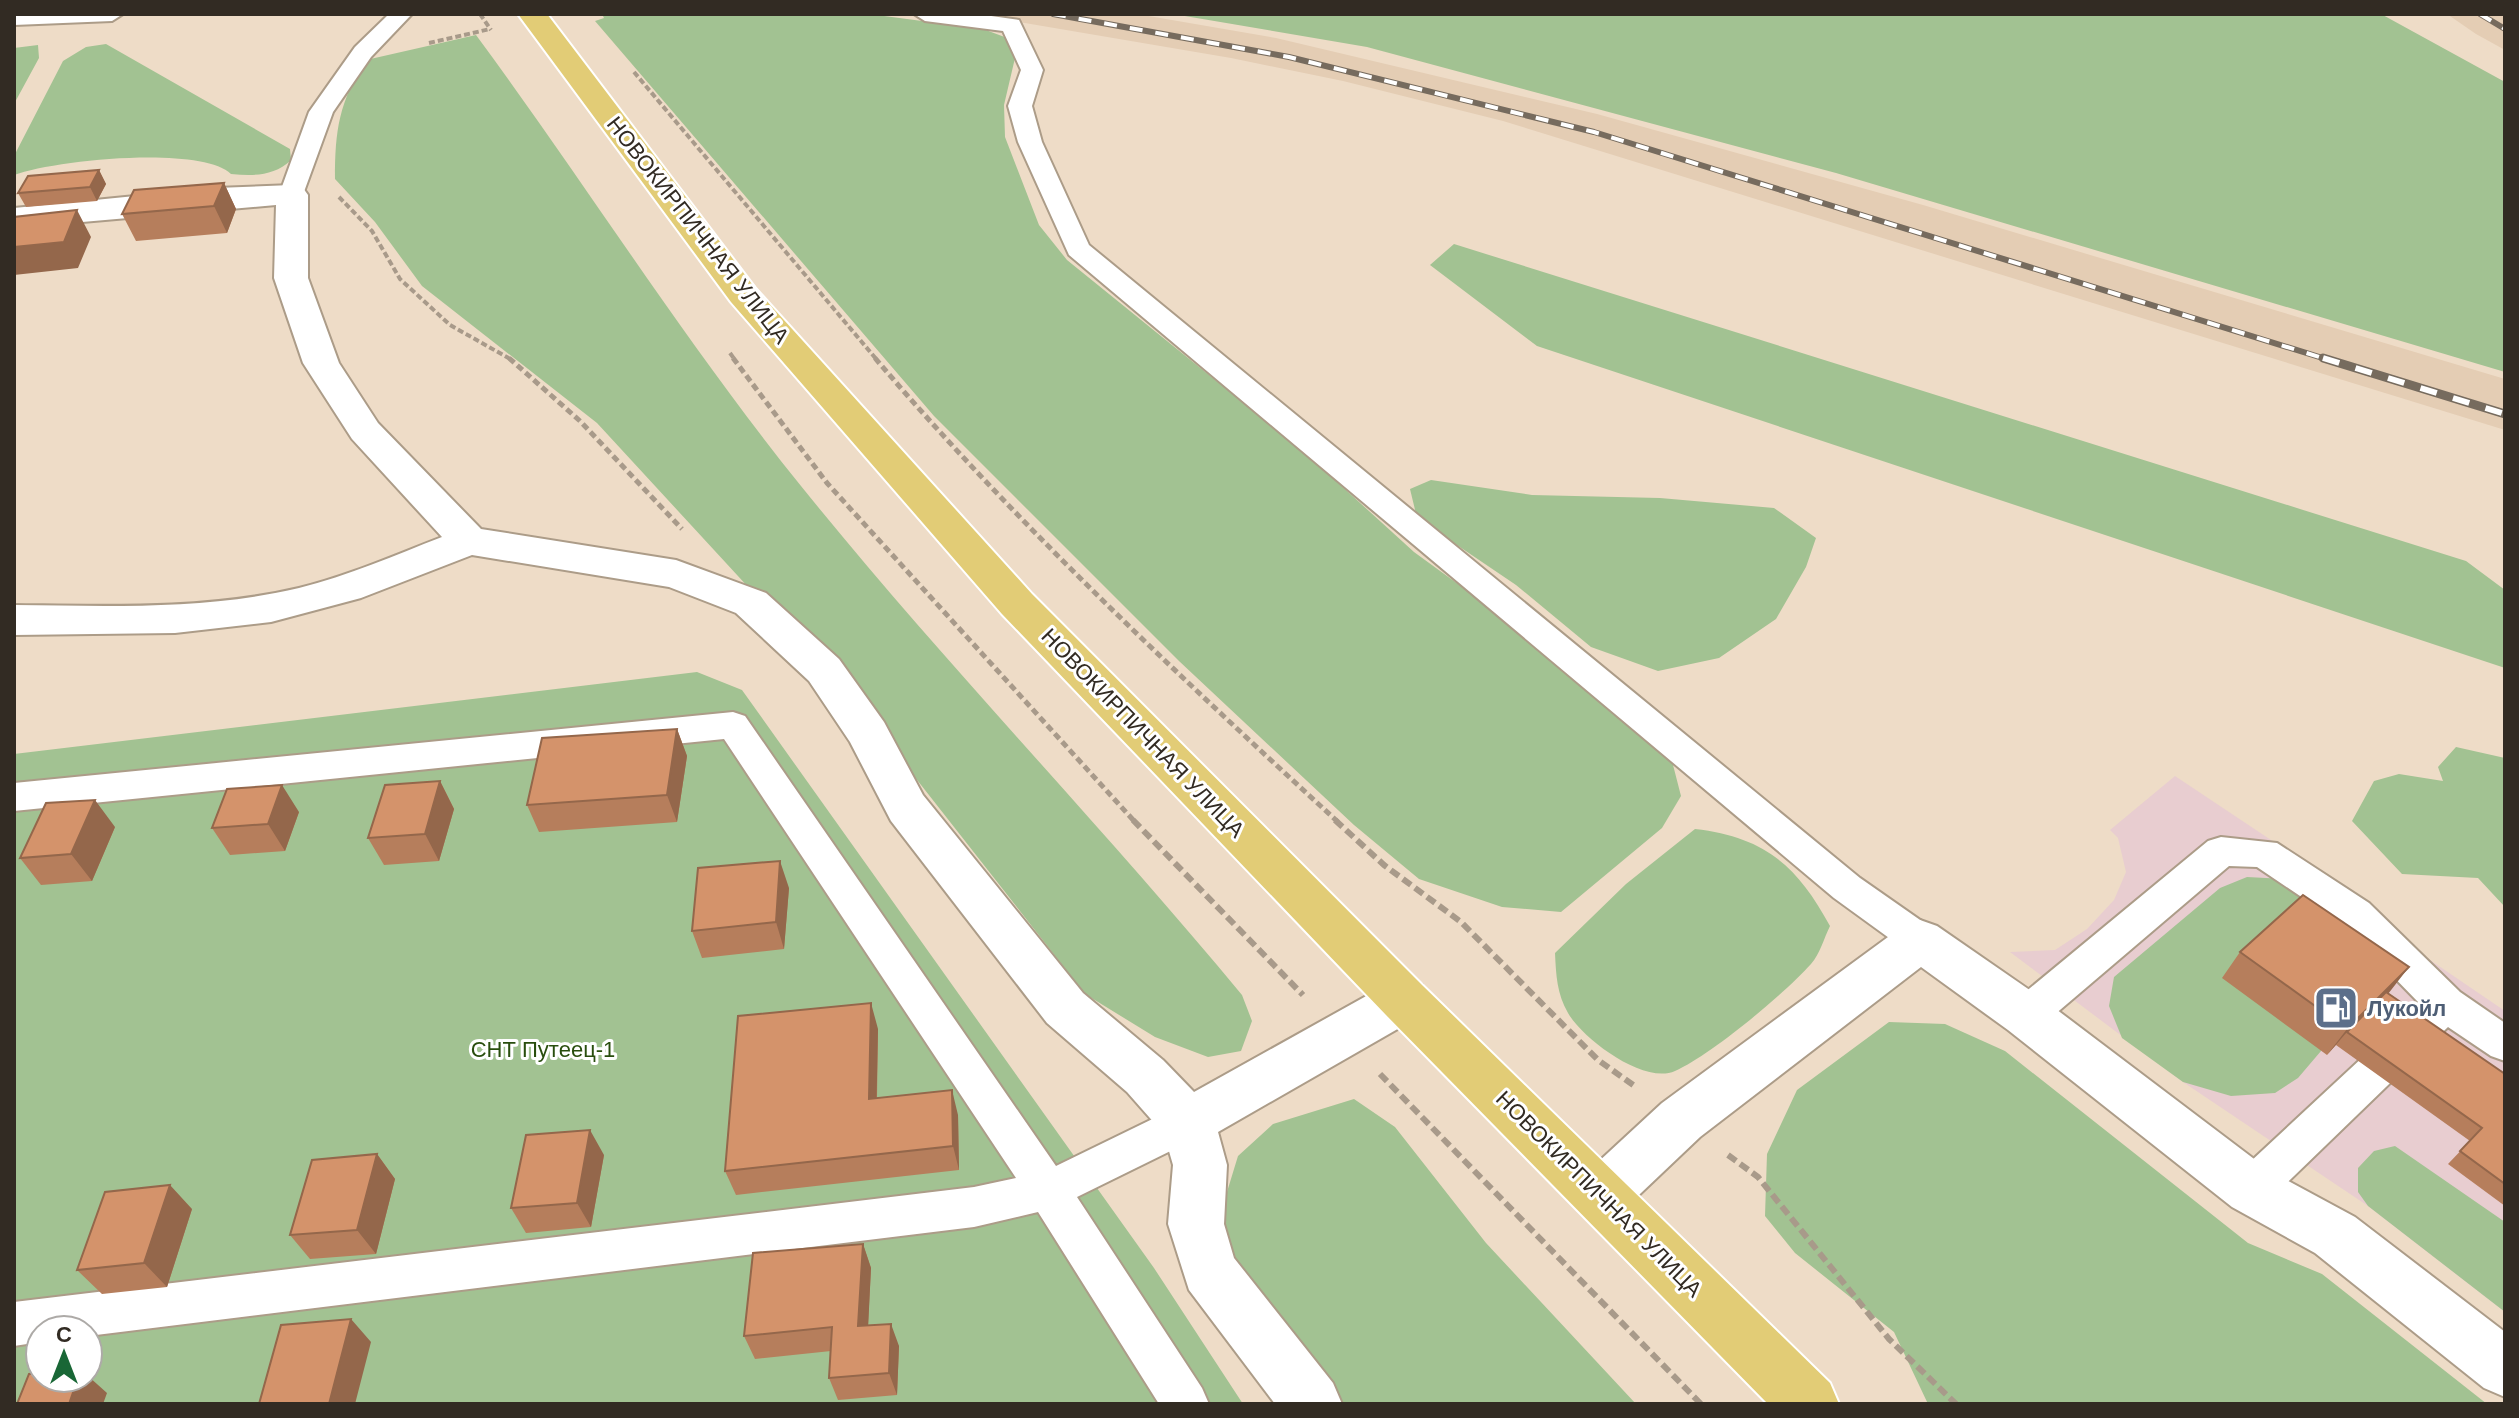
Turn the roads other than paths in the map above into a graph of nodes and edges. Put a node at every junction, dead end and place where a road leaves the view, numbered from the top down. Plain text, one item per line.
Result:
1 (112, 14) edge
2 (401, 14) edge
3 (925, 14) edge
4 (14, 18) edge
5 (538, 22) edge
6 (298, 178) junction
7 (14, 218) edge
8 (469, 541) junction
9 (14, 620) edge
10 (14, 797) edge
11 (1920, 940) junction
12 (1404, 1000) junction
13 (2446, 1004) junction
14 (2026, 1015) junction
15 (2505, 1044) edge
16 (2399, 1051) junction
17 (2435, 1076) edge
18 (1188, 1122) junction
19 (2251, 1189) junction
20 (1048, 1190) junction
21 (1602, 1194) junction
22 (14, 1324) edge
23 (2505, 1368) edge
24 (1186, 1404) edge
25 (1312, 1404) edge
26 (1809, 1404) edge

1 - 4 lane
2 - 6 lane
3 - 11 lane
5 - 12 main road, НОВОКИРПИЧНАЯ УЛИЦА
6 - 7 street
6 - 8 street
8 - 9 street
8 - 18 street
10 - 20 lane
11 - 14 street
11 - 21 street
12 - 18 street
12 - 21 main road, НОВОКИРПИЧНАЯ УЛИЦА
13 - 14 lane
13 - 15 lane
13 - 16 lane
14 - 19 street
16 - 17 lane
16 - 19 lane
18 - 20 lane
18 - 25 street
19 - 23 street
20 - 22 lane
20 - 24 lane
21 - 26 main road, НОВОКИРПИЧНАЯ УЛИЦА

